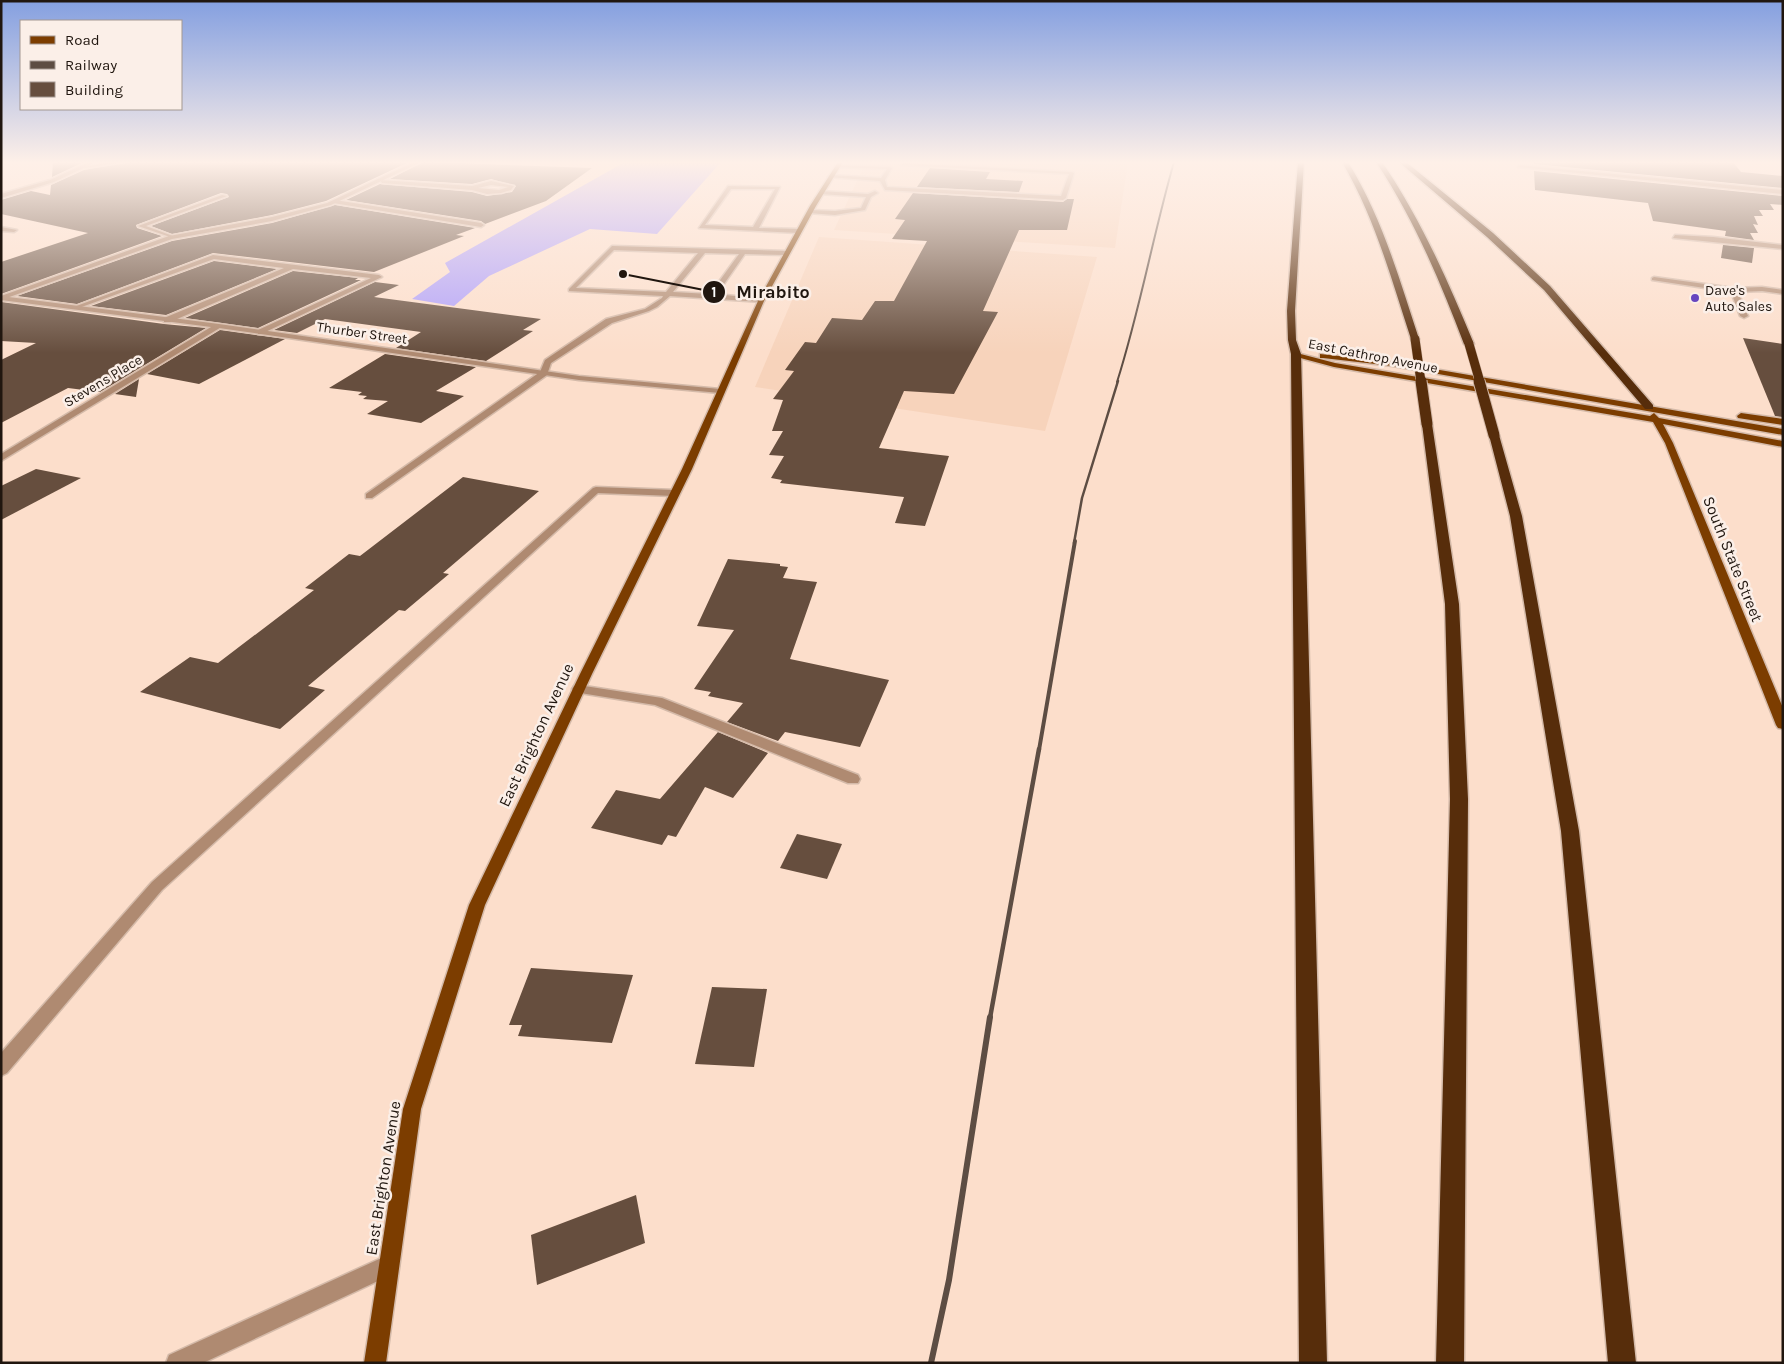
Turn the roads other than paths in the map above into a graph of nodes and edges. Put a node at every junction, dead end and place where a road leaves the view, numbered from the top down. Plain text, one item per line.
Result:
1 (142, 226) edge
2 (235, 226) edge
3 (702, 226) edge
4 (757, 226) edge
5 (802, 226) edge
6 (1297, 226) edge
7 (1377, 226) edge
8 (1418, 226) edge
9 (1479, 226) edge
10 (1, 229) edge
11 (755, 229) junction
12 (14, 230) dead end
13 (799, 231) junction
14 (171, 237) junction
15 (1675, 237) dead end
16 (1783, 247) edge
17 (702, 251) junction
18 (743, 252) junction
19 (787, 253) junction
20 (692, 264) junction
21 (704, 265) dead end
22 (293, 266) junction
23 (725, 266) dead end
24 (734, 266) junction
25 (687, 271) junction
26 (697, 272) dead end
27 (720, 273) dead end
28 (729, 273) junction
29 (1654, 279) dead end
30 (680, 280) junction
31 (690, 281) dead end
32 (712, 282) dead end
33 (722, 282) junction
34 (1734, 290) junction
35 (1783, 292) edge
36 (668, 294) junction
37 (712, 296) junction
38 (1, 298) edge
39 (761, 301) junction
40 (74, 308) junction
41 (1744, 316) dead end
42 (167, 320) junction
43 (219, 326) junction
44 (261, 332) junction
45 (1296, 354) junction
46 (544, 373) junction
47 (720, 391) junction
48 (1649, 407) junction
49 (1656, 420) junction
50 (1783, 422) edge
51 (1783, 432) edge
52 (1783, 444) edge
53 (1, 458) edge
54 (674, 493) junction
55 (369, 496) dead end
56 (578, 689) junction
57 (1783, 725) edge
58 (853, 779) dead end
59 (1, 1067) edge
60 (388, 1266) junction
61 (177, 1363) edge
62 (375, 1363) edge
63 (1313, 1363) edge
64 (1450, 1363) edge
65 (1622, 1363) edge

1 - 14 street
2 - 14 street
3 - 11 street
4 - 11 street
5 - 13 main road, East Brighton Avenue
6 - 45 highway
7 - 64 highway, bridge
8 - 65 highway, bridge
9 - 48 highway
10 - 12 street
11 - 13 street
13 - 19 main road, East Brighton Avenue
14 - 38 street
15 - 16 street
17 - 18 street
17 - 20 street
17 - 36 street
18 - 19 street
18 - 24 street
19 - 39 main road, East Brighton Avenue
20 - 21 street
20 - 25 street
22 - 40 street
22 - 42 street
22 - 44 street
23 - 24 street
24 - 28 street
25 - 26 street
25 - 30 street
27 - 28 street
28 - 33 street
29 - 34 street
30 - 31 street
30 - 36 street
32 - 33 street
33 - 37 street
34 - 35 street
34 - 41 street
36 - 37 street
36 - 46 street
37 - 39 street
38 - 40 street, Thurber Street
39 - 47 main road, East Brighton Avenue
40 - 42 street, Thurber Street
42 - 43 street, Thurber Street
43 - 44 street, Thurber Street
43 - 53 street, Stevens Place
44 - 46 street, Thurber Street
45 - 48 main road, East Cathrop Avenue
45 - 49 main road, East Cathrop Avenue
45 - 63 highway
46 - 47 street, Thurber Street
46 - 55 street
47 - 54 main road, East Brighton Avenue
48 - 49 main road, South State Street
48 - 50 main road
48 - 51 main road, East Cathrop Avenue
49 - 52 main road, East Cathrop Avenue
49 - 57 main road, South State Street
54 - 56 main road, East Brighton Avenue
54 - 59 street
56 - 58 street
56 - 60 main road, East Brighton Avenue
60 - 61 street
60 - 62 main road, East Brighton Avenue

